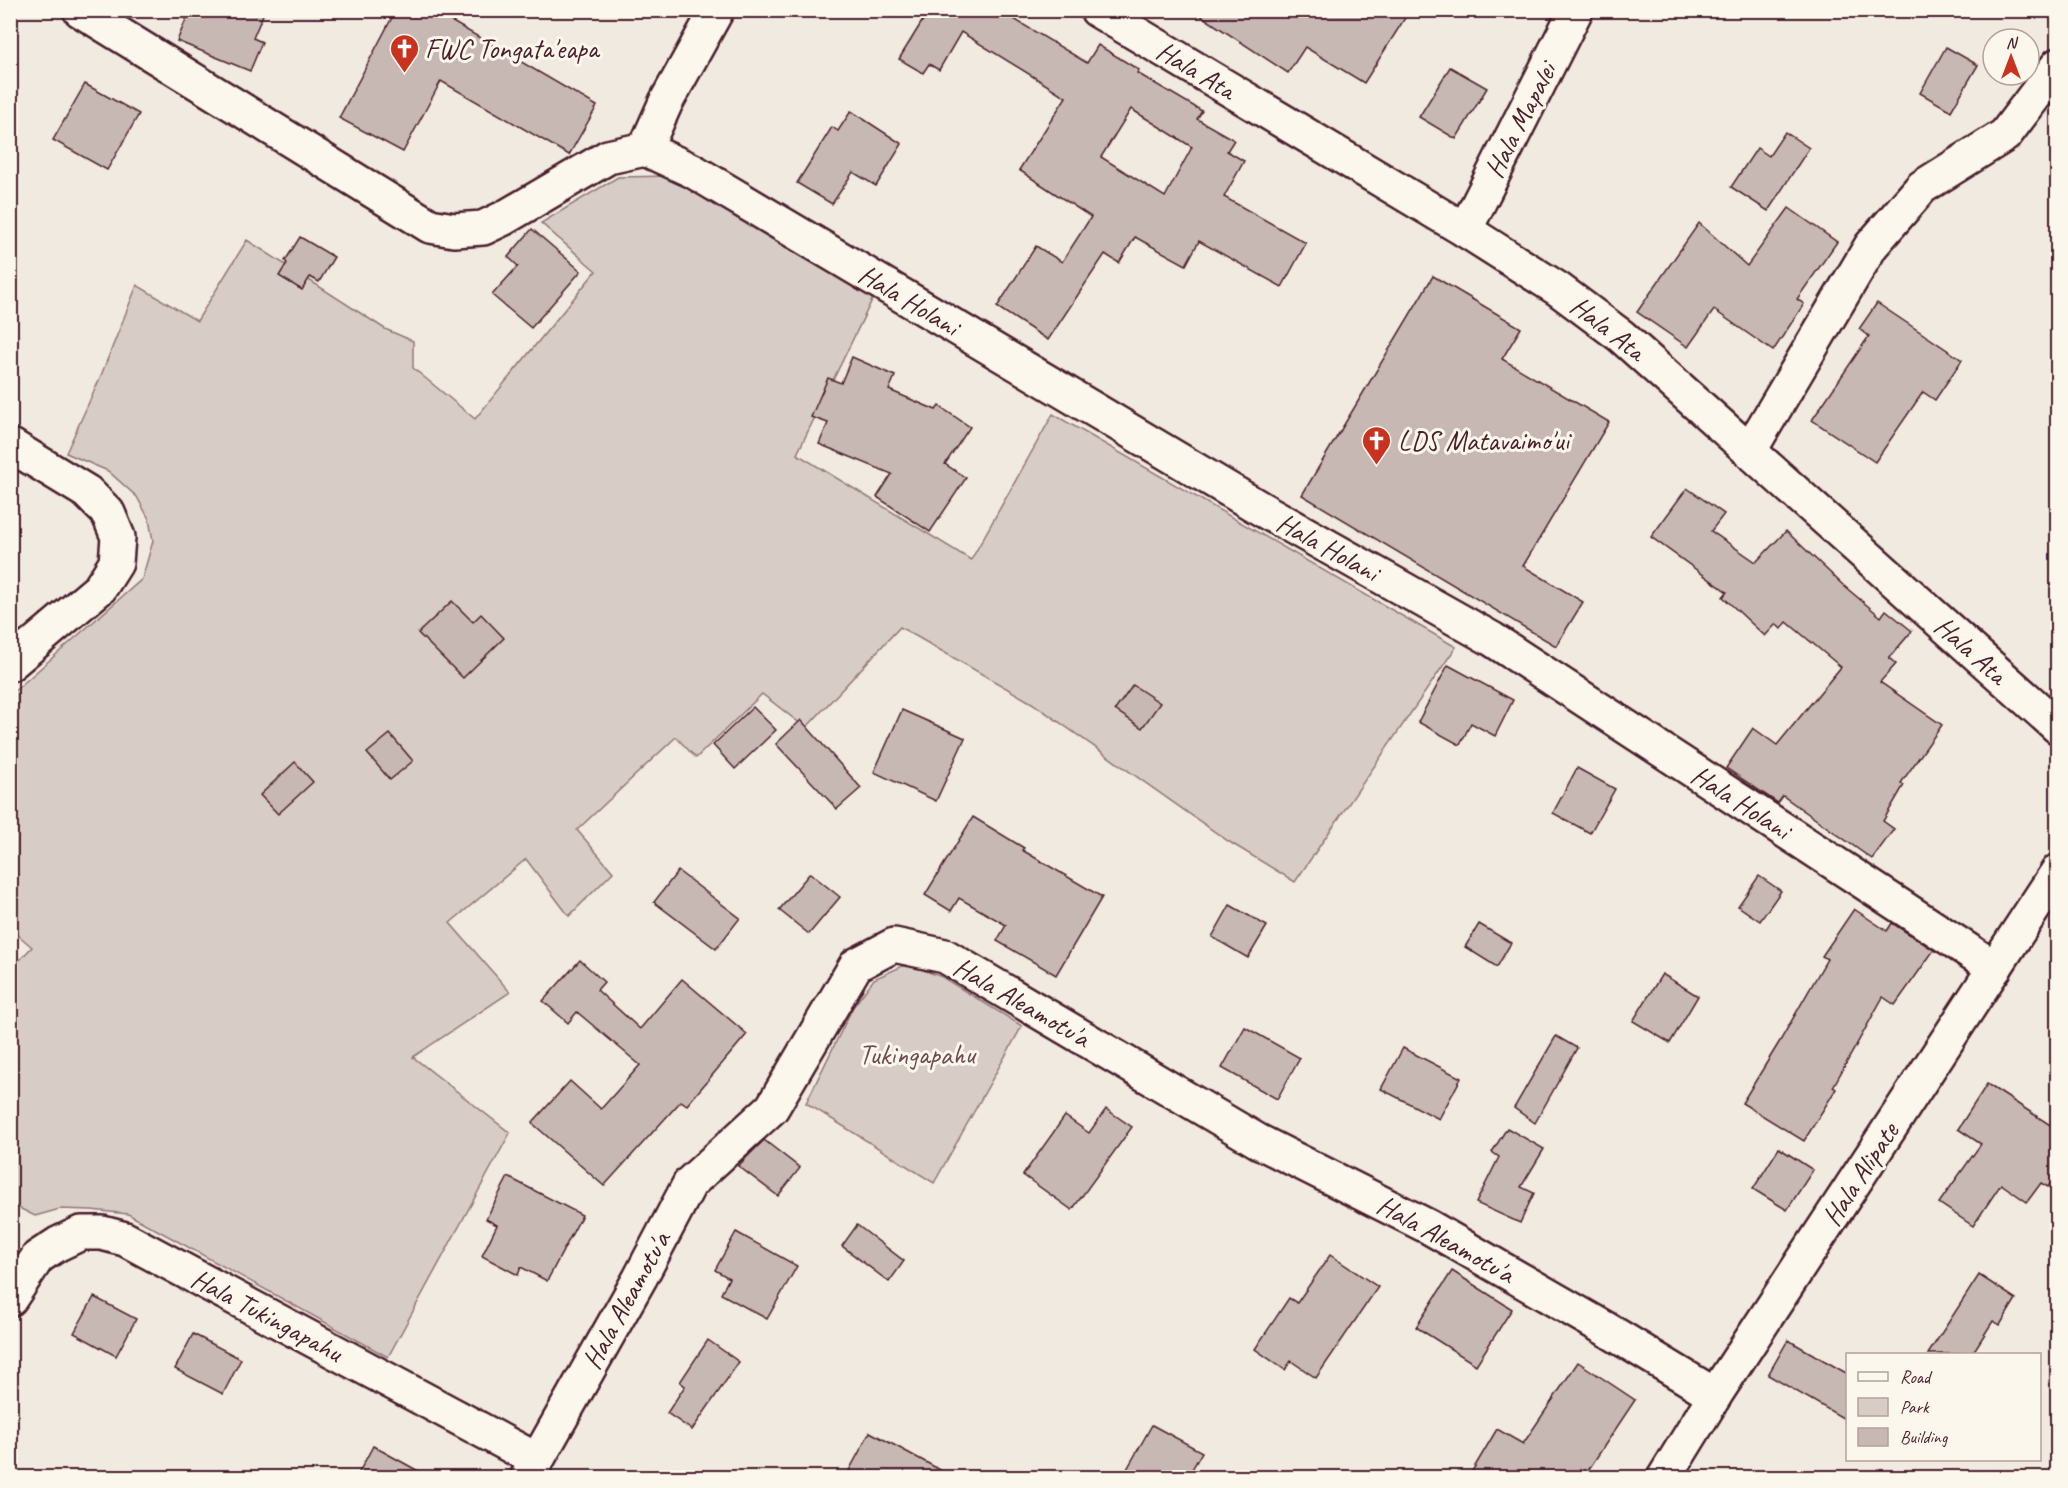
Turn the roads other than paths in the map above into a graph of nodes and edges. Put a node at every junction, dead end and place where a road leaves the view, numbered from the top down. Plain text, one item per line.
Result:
1 (80, 10) edge
2 (717, 10) edge
3 (1097, 10) edge
4 (1576, 10) edge
5 (2058, 65) edge
6 (645, 148) junction
7 (1465, 230) junction
8 (10, 445) edge
9 (1750, 450) junction
10 (10, 664) edge
11 (2058, 727) edge
12 (2058, 872) edge
13 (1995, 969) junction
14 (10, 1299) edge
15 (1715, 1395) junction
16 (532, 1469) edge
17 (1664, 1478) edge

1 - 6 street
2 - 6 street
3 - 7 street, Hala Ata
4 - 7 street, Hala Mapalei
5 - 9 street
6 - 13 street, Hala Holani
7 - 9 street, Hala Ata
8 - 10 street
9 - 11 street, Hala Ata
12 - 13 street, Hala Alipate
13 - 15 street, Hala Alipate
14 - 16 street, Hala Tukingapahu
15 - 16 street, Hala Aleamotu'a
15 - 17 street, Hala Alipate

